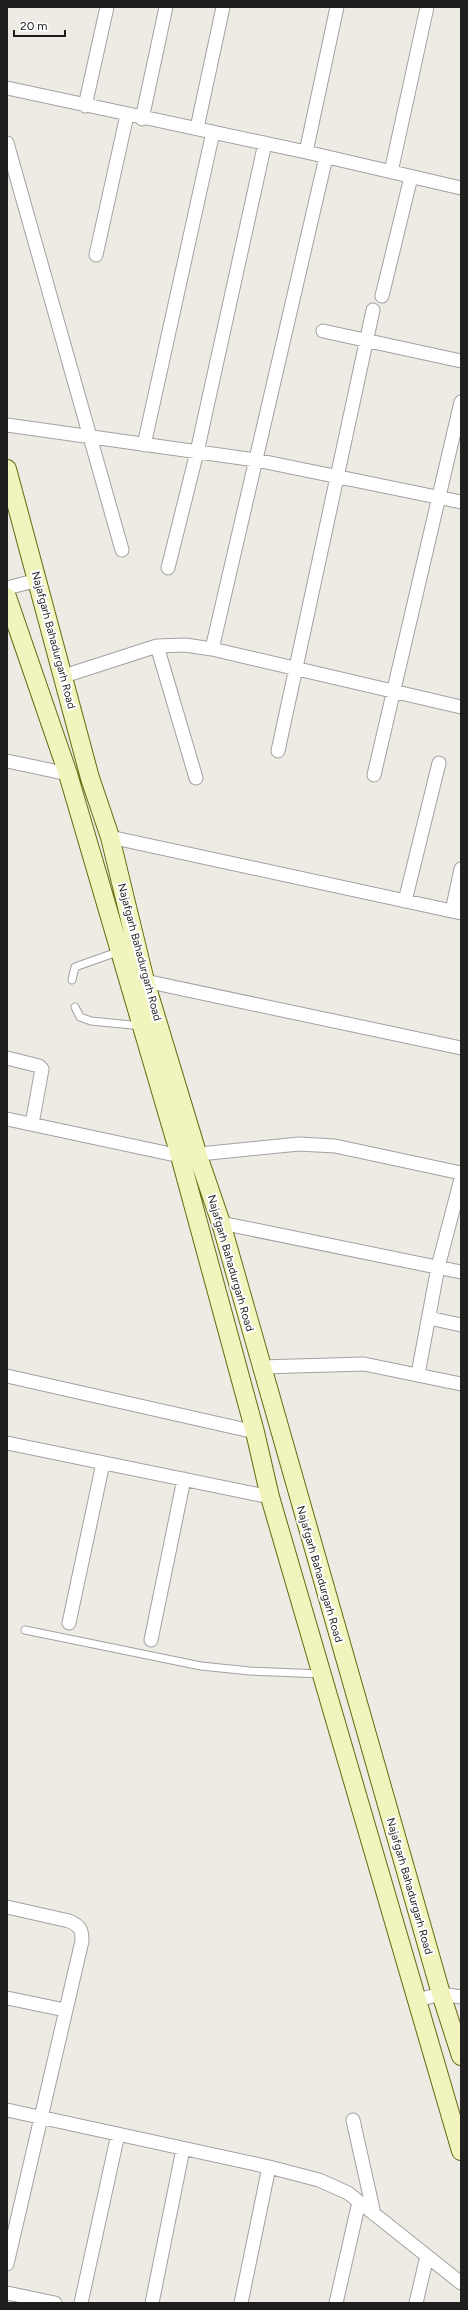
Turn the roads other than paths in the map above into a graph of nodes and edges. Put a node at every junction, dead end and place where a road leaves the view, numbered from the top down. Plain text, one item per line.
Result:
1 (106, 7) edge
2 (166, 7) edge
3 (223, 7) edge
4 (337, 7) edge
5 (427, 7) edge
6 (7, 88) edge
7 (85, 106) junction
8 (127, 116) junction
9 (142, 119) junction
10 (197, 128) junction
11 (213, 132) junction
12 (7, 144) edge
13 (265, 144) junction
14 (306, 152) junction
15 (326, 157) junction
16 (391, 172) junction
17 (411, 176) junction
18 (461, 188) edge
19 (96, 255) dead end
20 (382, 296) dead end
21 (373, 310) dead end
22 (323, 331) dead end
23 (366, 340) junction
24 (461, 361) edge
25 (461, 402) edge
26 (7, 425) edge
27 (89, 437) junction
28 (144, 445) junction
29 (197, 452) junction
30 (256, 460) junction
31 (7, 468) edge
32 (337, 477) junction
33 (439, 497) junction
34 (461, 502) edge
35 (122, 550) dead end
36 (168, 568) dead end
37 (38, 580) junction
38 (7, 588) edge
39 (7, 598) edge
40 (157, 646) junction
41 (212, 649) junction
42 (296, 668) junction
43 (64, 676) junction
44 (394, 691) junction
45 (461, 707) edge
46 (278, 751) dead end
47 (7, 761) edge
48 (439, 763) dead end
49 (68, 774) junction
50 (374, 775) dead end
51 (196, 778) dead end
52 (110, 837) junction
53 (461, 870) edge
54 (404, 901) junction
55 (457, 912) edge
56 (120, 951) junction
57 (72, 980) dead end
58 (145, 981) junction
59 (75, 1007) dead end
60 (142, 1026) junction
61 (461, 1048) edge
62 (7, 1058) edge
63 (7, 1119) edge
64 (32, 1124) junction
65 (180, 1156) junction
66 (198, 1156) junction
67 (461, 1173) edge
68 (461, 1178) edge
69 (221, 1223) junction
70 (438, 1267) junction
71 (461, 1272) edge
72 (428, 1318) junction
73 (461, 1325) edge
74 (261, 1367) junction
75 (418, 1374) junction
76 (7, 1376) edge
77 (461, 1384) edge
78 (255, 1432) junction
79 (7, 1443) edge
80 (104, 1463) junction
81 (184, 1480) junction
82 (270, 1497) junction
83 (327, 1597) junction
84 (301, 1602) junction
85 (69, 1623) dead end
86 (25, 1630) dead end
87 (151, 1640) dead end
88 (322, 1674) junction
89 (7, 1907) edge
90 (440, 1994) junction
91 (461, 1997) edge
92 (7, 1998) edge
93 (417, 2000) junction
94 (66, 2010) junction
95 (461, 2056) edge
96 (7, 2110) edge
97 (41, 2118) junction
98 (353, 2120) dead end
99 (118, 2134) junction
100 (183, 2149) junction
101 (461, 2151) edge
102 (269, 2167) junction
103 (359, 2202) junction
104 (374, 2214) junction
105 (427, 2256) junction
106 (7, 2264) edge
107 (461, 2283) edge
108 (7, 2292) edge
109 (55, 2303) edge
110 (81, 2303) edge
111 (152, 2303) edge
112 (241, 2303) edge
113 (336, 2303) edge
114 (416, 2303) edge

1 - 7 street
2 - 9 street
3 - 10 street
4 - 14 street
5 - 16 street
6 - 7 street
7 - 8 street
8 - 9 street
8 - 19 street
9 - 10 street
10 - 11 street
11 - 13 street
11 - 28 street
12 - 27 street
13 - 14 street
13 - 29 street
14 - 15 street
15 - 16 street
15 - 30 street
16 - 17 street
17 - 18 street
17 - 20 street
21 - 23 street
22 - 23 street
23 - 24 street
23 - 32 street
25 - 33 street
26 - 27 street
27 - 28 street
27 - 35 street
28 - 29 street
29 - 30 street
29 - 36 street
30 - 32 street
30 - 41 street
31 - 37 main road, Najafgarh Bahadurgarh Road
32 - 33 street
32 - 42 street
33 - 34 street
33 - 44 street
37 - 38 street
37 - 43 main road, Najafgarh Bahadurgarh Road
39 - 49 main road, Najafgarh Bahadurgarh Road
40 - 41 street
40 - 43 street
40 - 51 street
41 - 42 street
42 - 44 street
42 - 46 street
43 - 52 main road, Najafgarh Bahadurgarh Road
44 - 45 street
44 - 50 street
47 - 49 street
48 - 54 street
49 - 56 main road, Najafgarh Bahadurgarh Road
52 - 54 street
52 - 58 main road, Najafgarh Bahadurgarh Road
53 - 55 street
54 - 55 street
56 - 57 lane
56 - 60 main road, Najafgarh Bahadurgarh Road
58 - 61 street
58 - 66 main road, Najafgarh Bahadurgarh Road
59 - 60 lane
60 - 65 main road, Najafgarh Bahadurgarh Road
62 - 64 street
63 - 64 street
64 - 65 street
65 - 66 street
65 - 78 main road, Najafgarh Bahadurgarh Road
66 - 67 street
66 - 69 main road, Najafgarh Bahadurgarh Road
68 - 70 street
69 - 70 street
69 - 74 main road, Najafgarh Bahadurgarh Road
70 - 71 street
70 - 72 street
72 - 73 street
72 - 75 street
74 - 75 street
74 - 83 main road, Najafgarh Bahadurgarh Road
75 - 77 street
76 - 78 street
78 - 82 main road, Najafgarh Bahadurgarh Road
79 - 80 street
80 - 81 street
80 - 85 street
81 - 82 street
81 - 87 street
82 - 84 main road, Najafgarh Bahadurgarh Road
83 - 84 main road
83 - 90 main road, Najafgarh Bahadurgarh Road
84 - 88 main road, Najafgarh Bahadurgarh Road
86 - 88 lane
88 - 93 main road, Najafgarh Bahadurgarh Road
89 - 94 street
90 - 91 street
90 - 93 street
90 - 95 main road, Najafgarh Bahadurgarh Road
92 - 94 street
93 - 101 main road, Najafgarh Bahadurgarh Road
94 - 97 street
96 - 97 street
97 - 99 street
97 - 106 street
98 - 104 street
99 - 100 street
99 - 110 street
100 - 102 street
100 - 111 street
102 - 103 street
102 - 112 street
103 - 104 street
103 - 113 street
104 - 105 street
105 - 107 street
105 - 114 street
108 - 109 street

